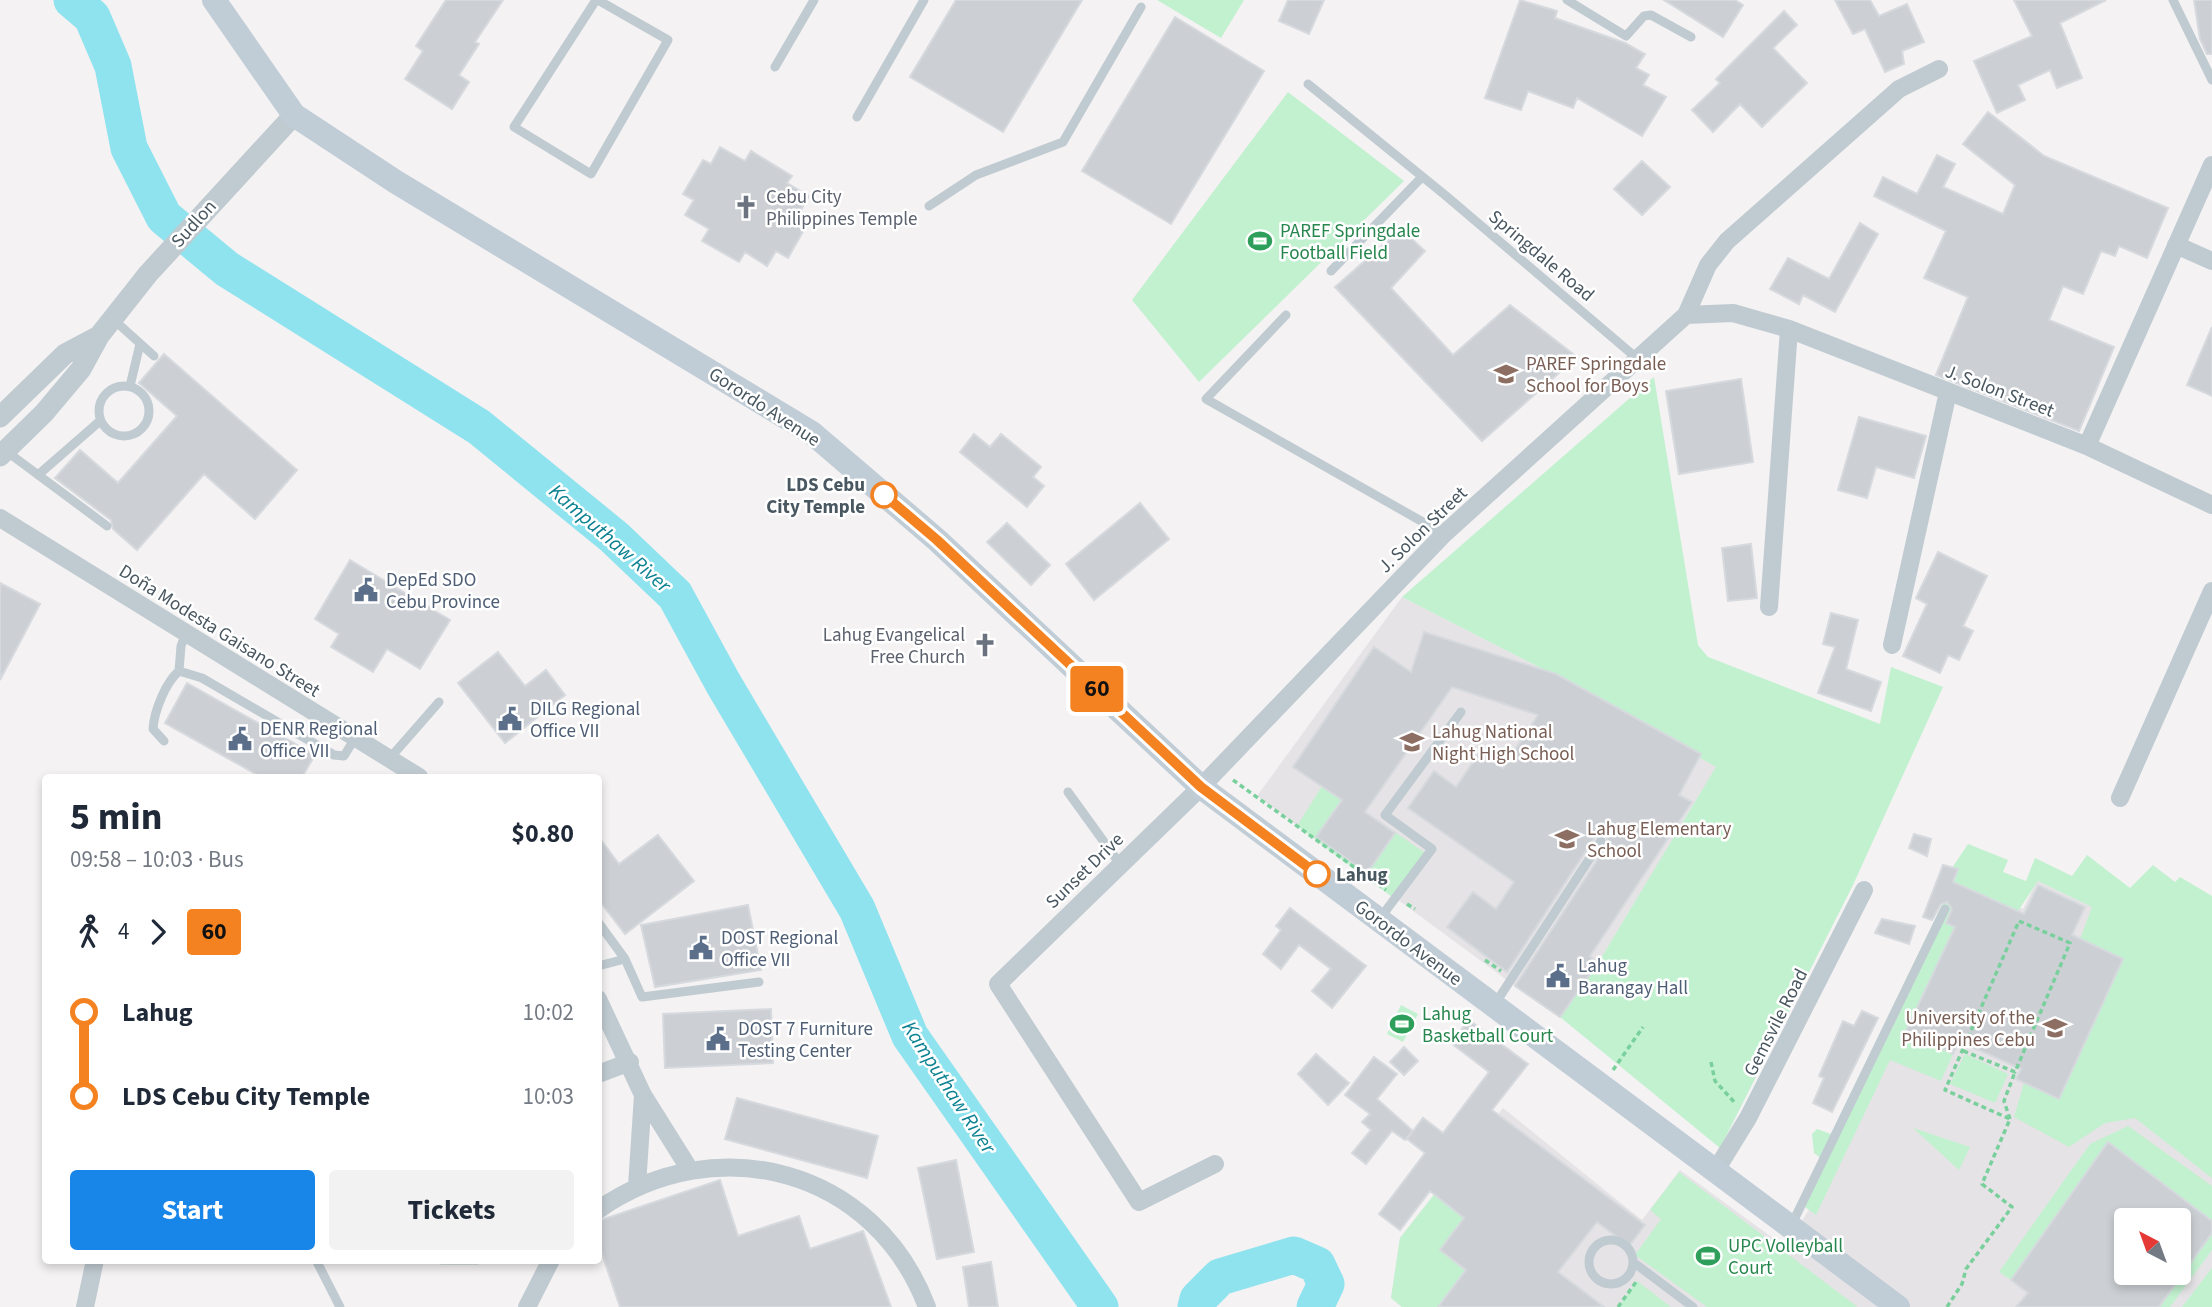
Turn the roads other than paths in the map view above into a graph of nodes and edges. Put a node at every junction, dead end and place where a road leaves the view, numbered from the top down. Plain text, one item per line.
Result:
1 (214, 0) edge
2 (597, 0) edge
3 (814, 0) edge
4 (923, 0) edge
5 (1567, 0) edge
6 (2173, 0) edge
7 (1141, 7) dead end
8 (1690, 37) dead end
9 (775, 67) dead end
10 (1939, 69) dead end
11 (2212, 80) edge
12 (1308, 84) dead end
13 (294, 115) junction
14 (857, 117) dead end
15 (2212, 165) edge
16 (1422, 177) junction
17 (929, 205) dead end
18 (2176, 246) junction
19 (2212, 261) edge
20 (1331, 271) dead end
21 (1286, 315) dead end
22 (1686, 316) junction
23 (113, 319) junction
24 (1789, 329) junction
25 (99, 336) junction
26 (140, 344) junction
27 (154, 356) dead end
28 (1639, 360) junction
29 (130, 386) junction
30 (1948, 392) junction
31 (0, 417) edge
32 (100, 421) junction
33 (2087, 446) junction
34 (3, 453) edge
35 (38, 475) junction
36 (2212, 505) edge
37 (0, 518) edge
38 (107, 526) dead end
39 (1444, 534) junction
40 (2212, 591) edge
41 (1769, 607) dead end
42 (186, 634) junction
43 (1892, 645) dead end
44 (179, 671) junction
45 (439, 702) dead end
46 (1461, 712) dead end
47 (355, 738) junction
48 (164, 741) dead end
49 (390, 758) junction
50 (414, 774) edge
51 (1209, 778) junction
52 (1068, 792) dead end
53 (2120, 798) dead end
54 (1601, 841) dead end
55 (1120, 864) junction
56 (1864, 890) dead end
57 (1945, 909) dead end
58 (1379, 920) junction
59 (602, 927) edge
60 (625, 959) junction
61 (602, 964) edge
62 (759, 982) dead end
63 (1494, 1006) junction
64 (602, 1007) edge
65 (629, 1062) junction
66 (602, 1072) edge
67 (643, 1095) junction
68 (1215, 1164) dead end
69 (690, 1170) junction
70 (1716, 1170) junction
71 (637, 1186) junction
72 (602, 1208) edge
73 (1791, 1226) junction
74 (1633, 1262) junction
75 (94, 1264) edge
76 (318, 1264) edge
77 (549, 1264) edge
78 (1891, 1305) edge
79 (85, 1307) edge
80 (340, 1307) edge
81 (527, 1307) edge
82 (928, 1307) edge
83 (1693, 1307) edge

1 - 13 main road, Gorordo Avenue
2 - 2 lane
3 - 9 lane
4 - 14 lane
5 - 8 lane
6 - 11 lane
7 - 17 lane
10 - 22 street, J. Solon Street
12 - 16 lane, Springdale Road
13 - 23 street, Sudlon
13 - 51 main road, Gorordo Avenue
15 - 18 street
16 - 20 lane
16 - 28 lane, Springdale Road
18 - 19 street
18 - 33 street
21 - 39 lane
22 - 24 street, J. Solon Street
22 - 28 street, J. Solon Street
23 - 25 street, Sudlon
23 - 26 lane
24 - 30 street, J. Solon Street
24 - 41 street
25 - 31 street, Sudlon
25 - 34 street, Sudlon
26 - 27 lane
26 - 29 lane
28 - 39 street, J. Solon Street
29 - 32 lane
29 - 32 lane
30 - 33 street, J. Solon Street
30 - 43 street
32 - 35 lane
33 - 36 street, J. Solon Street
34 - 35 lane
35 - 38 lane
37 - 42 street, Doña Modesta Gaisano Street
39 - 51 street, J. Solon Street
40 - 53 street
42 - 44 lane
42 - 47 street, Doña Modesta Gaisano Street
44 - 47 lane
44 - 48 lane
45 - 49 lane
46 - 58 lane
47 - 49 street, Doña Modesta Gaisano Street
49 - 50 street, Doña Modesta Gaisano Street
51 - 55 street, Sunset Drive
51 - 58 main road, Gorordo Avenue
52 - 55 lane
54 - 63 lane
55 - 68 street, Sunset Drive
56 - 70 street, Gemsvile Road
57 - 73 lane
58 - 63 main road, Gorordo Avenue
59 - 60 lane
60 - 61 lane
60 - 62 lane
63 - 70 main road, Gorordo Avenue
64 - 65 street
65 - 66 street
65 - 67 street
67 - 69 street
67 - 71 street
69 - 71 street
69 - 82 street
70 - 73 main road, Gorordo Avenue
71 - 72 street
73 - 78 main road, Gorordo Avenue
74 - 74 lane
74 - 83 lane
75 - 79 street
76 - 80 lane
77 - 81 street

